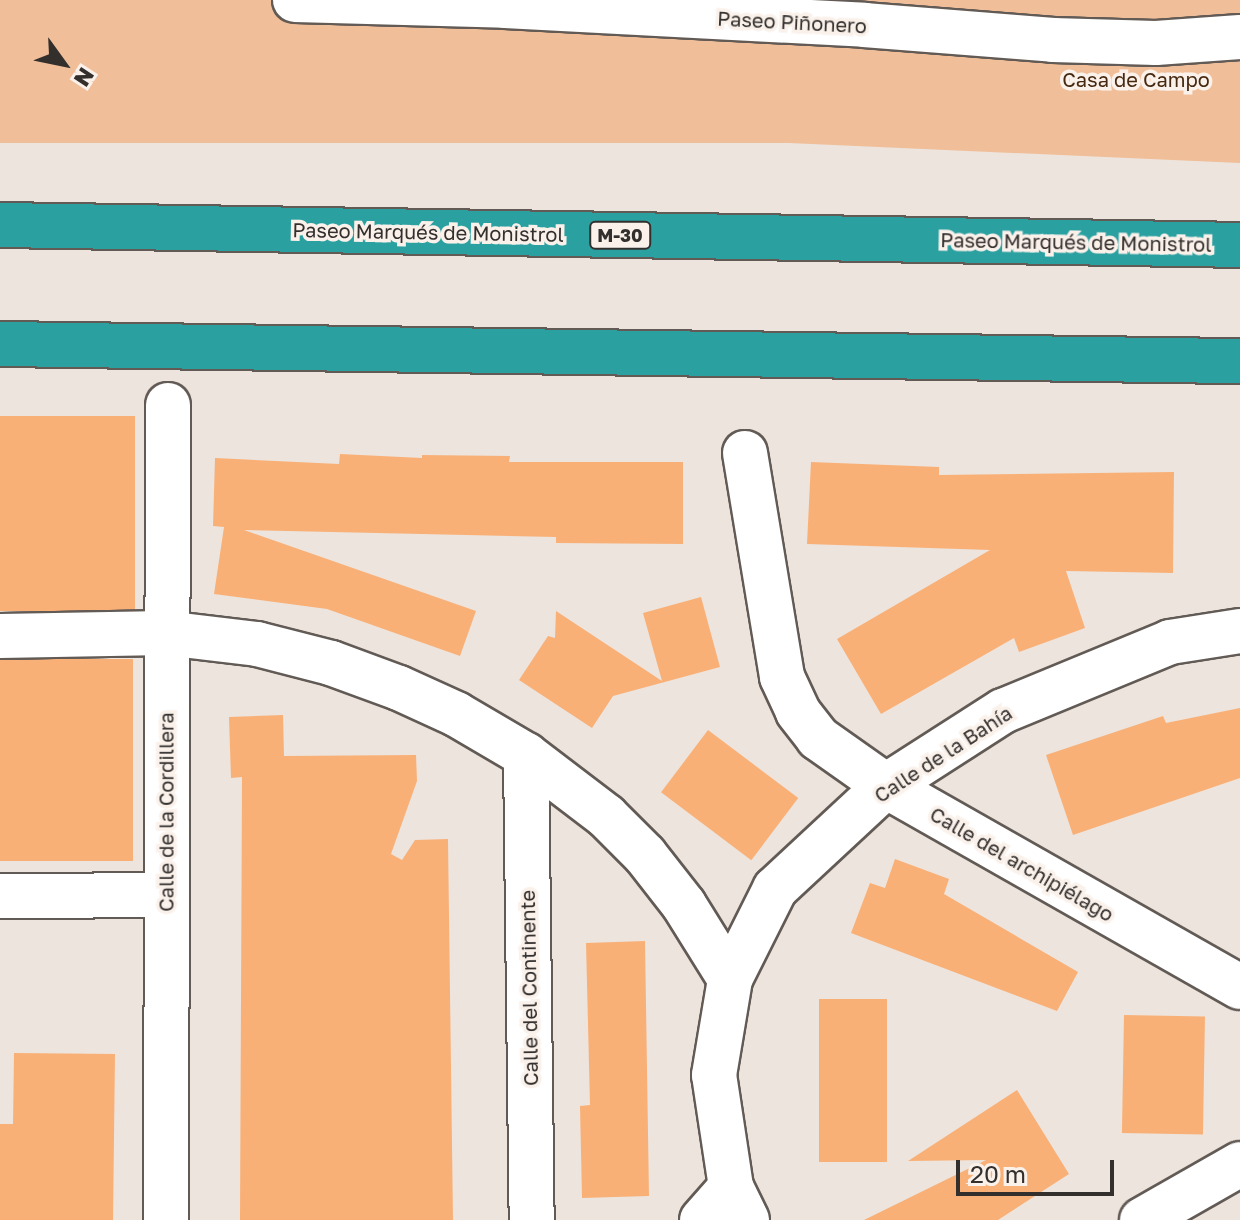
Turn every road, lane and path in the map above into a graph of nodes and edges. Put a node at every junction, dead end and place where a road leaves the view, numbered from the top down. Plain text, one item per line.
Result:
1 (295, 0) edge
2 (1240, 37) edge
3 (0, 225) edge
4 (1240, 245) edge
5 (0, 344) edge
6 (1240, 361) edge
7 (168, 405) dead end
8 (745, 453) dead end
9 (1240, 631) edge
10 (165, 633) junction
11 (0, 636) edge
12 (526, 755) junction
13 (886, 786) junction
14 (166, 895) junction
15 (0, 896) edge
16 (730, 979) junction
17 (1240, 987) edge
18 (1240, 1164) edge
19 (739, 1203) edge
20 (166, 1220) edge
21 (532, 1220) edge
22 (702, 1220) edge
23 (1142, 1220) edge

1 - 2 street, Paseo Piñonero
3 - 4 highway, Paseo Marqués de Monistrol / M-30
5 - 6 highway
7 - 10 street, Calle de la Cordillera
8 - 13 street, Calle del archipiélago
9 - 13 street, Calle de la Bahía
10 - 11 street
10 - 12 street
10 - 14 street, Calle de la Cordillera
12 - 16 street
12 - 21 street, Calle del Continente
13 - 16 street, Calle de la Bahía
13 - 17 street, Calle del archipiélago
14 - 15 street
14 - 20 street, Calle de la Cordillera
16 - 19 street, Calle de la Bahía
18 - 23 street
19 - 22 street

